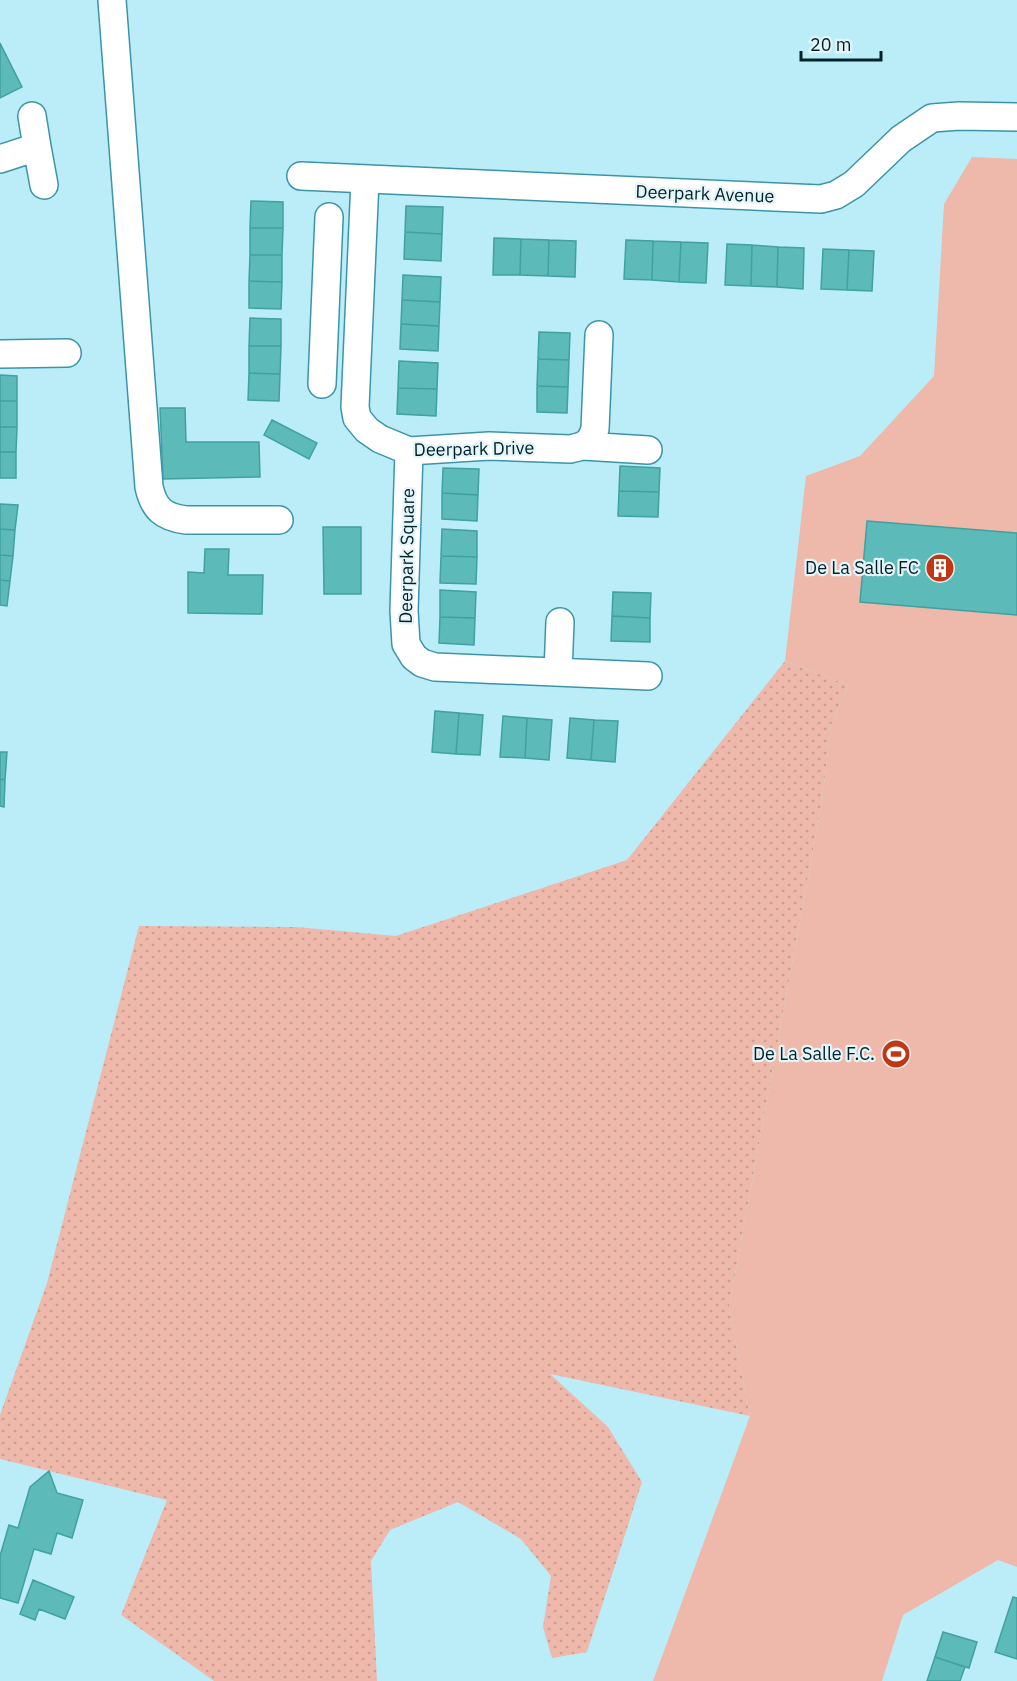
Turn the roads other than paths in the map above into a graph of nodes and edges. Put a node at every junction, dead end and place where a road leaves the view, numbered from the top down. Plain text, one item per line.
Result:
1 (112, 0) edge
2 (32, 116) dead end
3 (1017, 117) edge
4 (37, 147) junction
5 (0, 159) edge
6 (301, 176) dead end
7 (365, 180) junction
8 (44, 185) dead end
9 (329, 217) dead end
10 (324, 326) junction
11 (358, 329) junction
12 (599, 336) dead end
13 (67, 353) dead end
14 (0, 354) edge
15 (322, 384) dead end
16 (583, 446) junction
17 (648, 450) dead end
18 (409, 451) junction
19 (279, 520) dead end
20 (560, 622) dead end
21 (558, 672) junction
22 (648, 676) dead end

1 - 19 street
2 - 4 street
3 - 7 street, Deerpark Avenue
4 - 5 street
4 - 8 street
6 - 7 street, Deerpark Avenue
7 - 11 street, Deerpark Drive
9 - 10 street
10 - 11 street
10 - 15 street
11 - 18 street, Deerpark Drive
12 - 16 street
13 - 14 street
16 - 17 street, Deerpark Drive
16 - 18 street, Deerpark Drive
18 - 21 street, Deerpark Square
20 - 21 street
21 - 22 street, Deerpark Square

